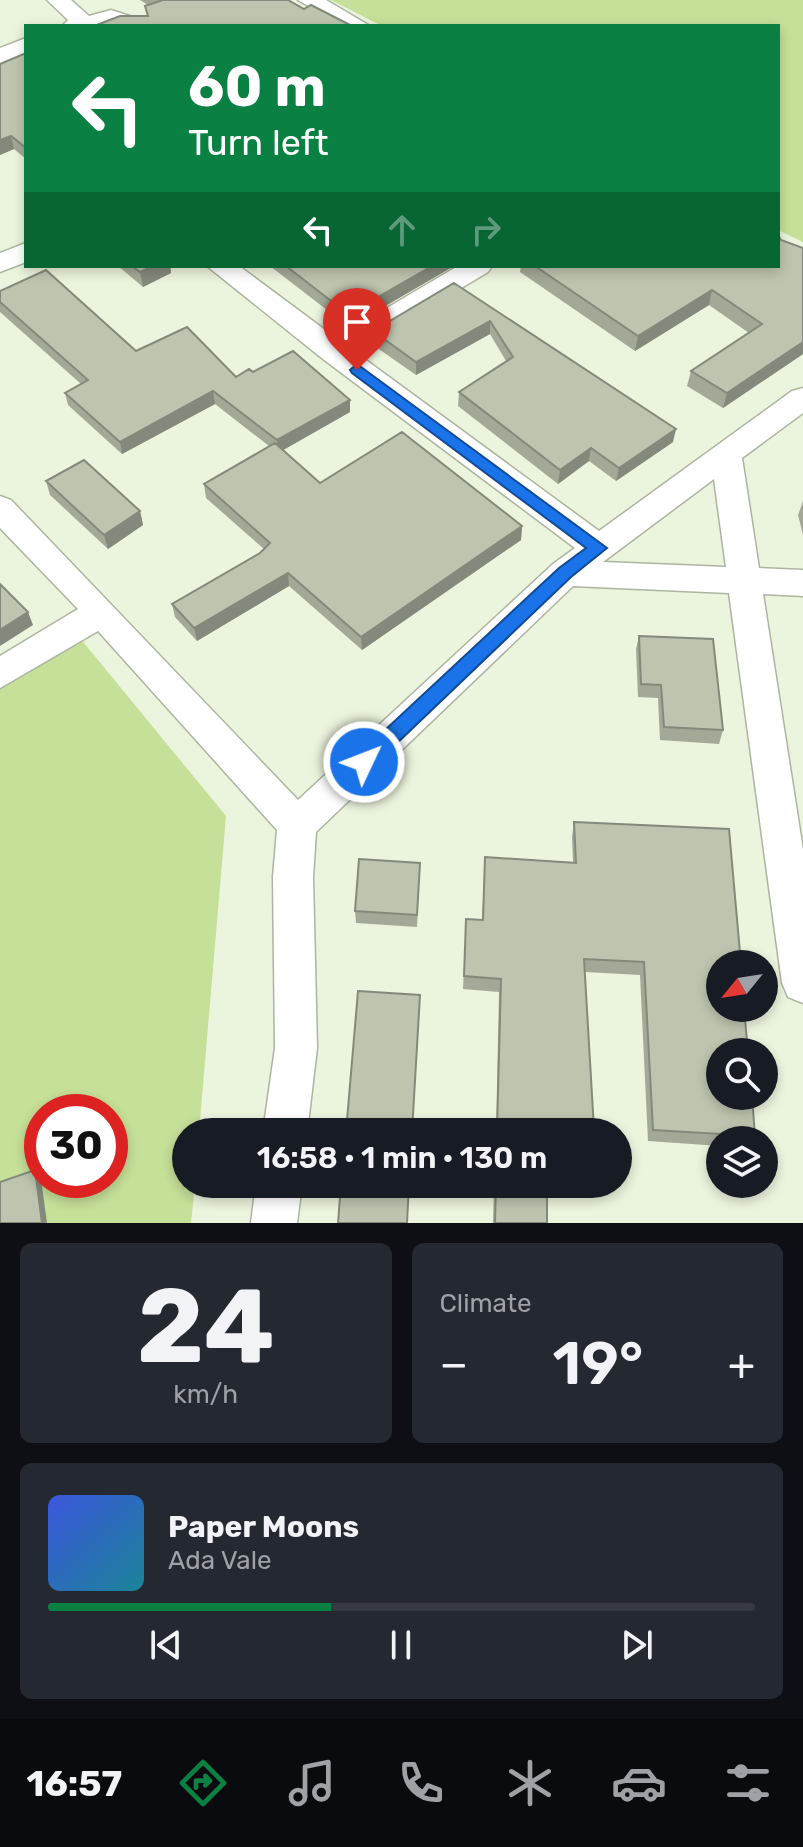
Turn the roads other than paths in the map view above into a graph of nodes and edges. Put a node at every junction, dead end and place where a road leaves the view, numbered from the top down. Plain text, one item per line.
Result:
1 (58, 0) edge
2 (309, 0) edge
3 (78, 24) edge
4 (131, 24) edge
5 (355, 24) edge
6 (24, 46) edge
7 (0, 56) edge
8 (24, 252) edge
9 (0, 264) edge
10 (224, 268) edge
11 (475, 268) edge
12 (333, 352) junction
13 (803, 398) edge
14 (726, 454) junction
15 (0, 508) edge
16 (598, 548) junction
17 (565, 573) junction
18 (744, 581) junction
19 (803, 583) edge
20 (101, 612) junction
21 (0, 674) edge
22 (297, 825) junction
23 (803, 981) edge
24 (287, 1118) edge
25 (277, 1198) edge
26 (274, 1223) edge

1 - 3 street
2 - 5 street
3 - 4 street
6 - 7 street
8 - 9 street
10 - 12 street
11 - 12 street
12 - 16 street
13 - 14 street
14 - 16 street
14 - 18 street
15 - 20 street
16 - 17 street
17 - 18 street
17 - 22 street
18 - 19 street
18 - 23 street
20 - 21 street
20 - 22 street
22 - 24 street
25 - 26 street

